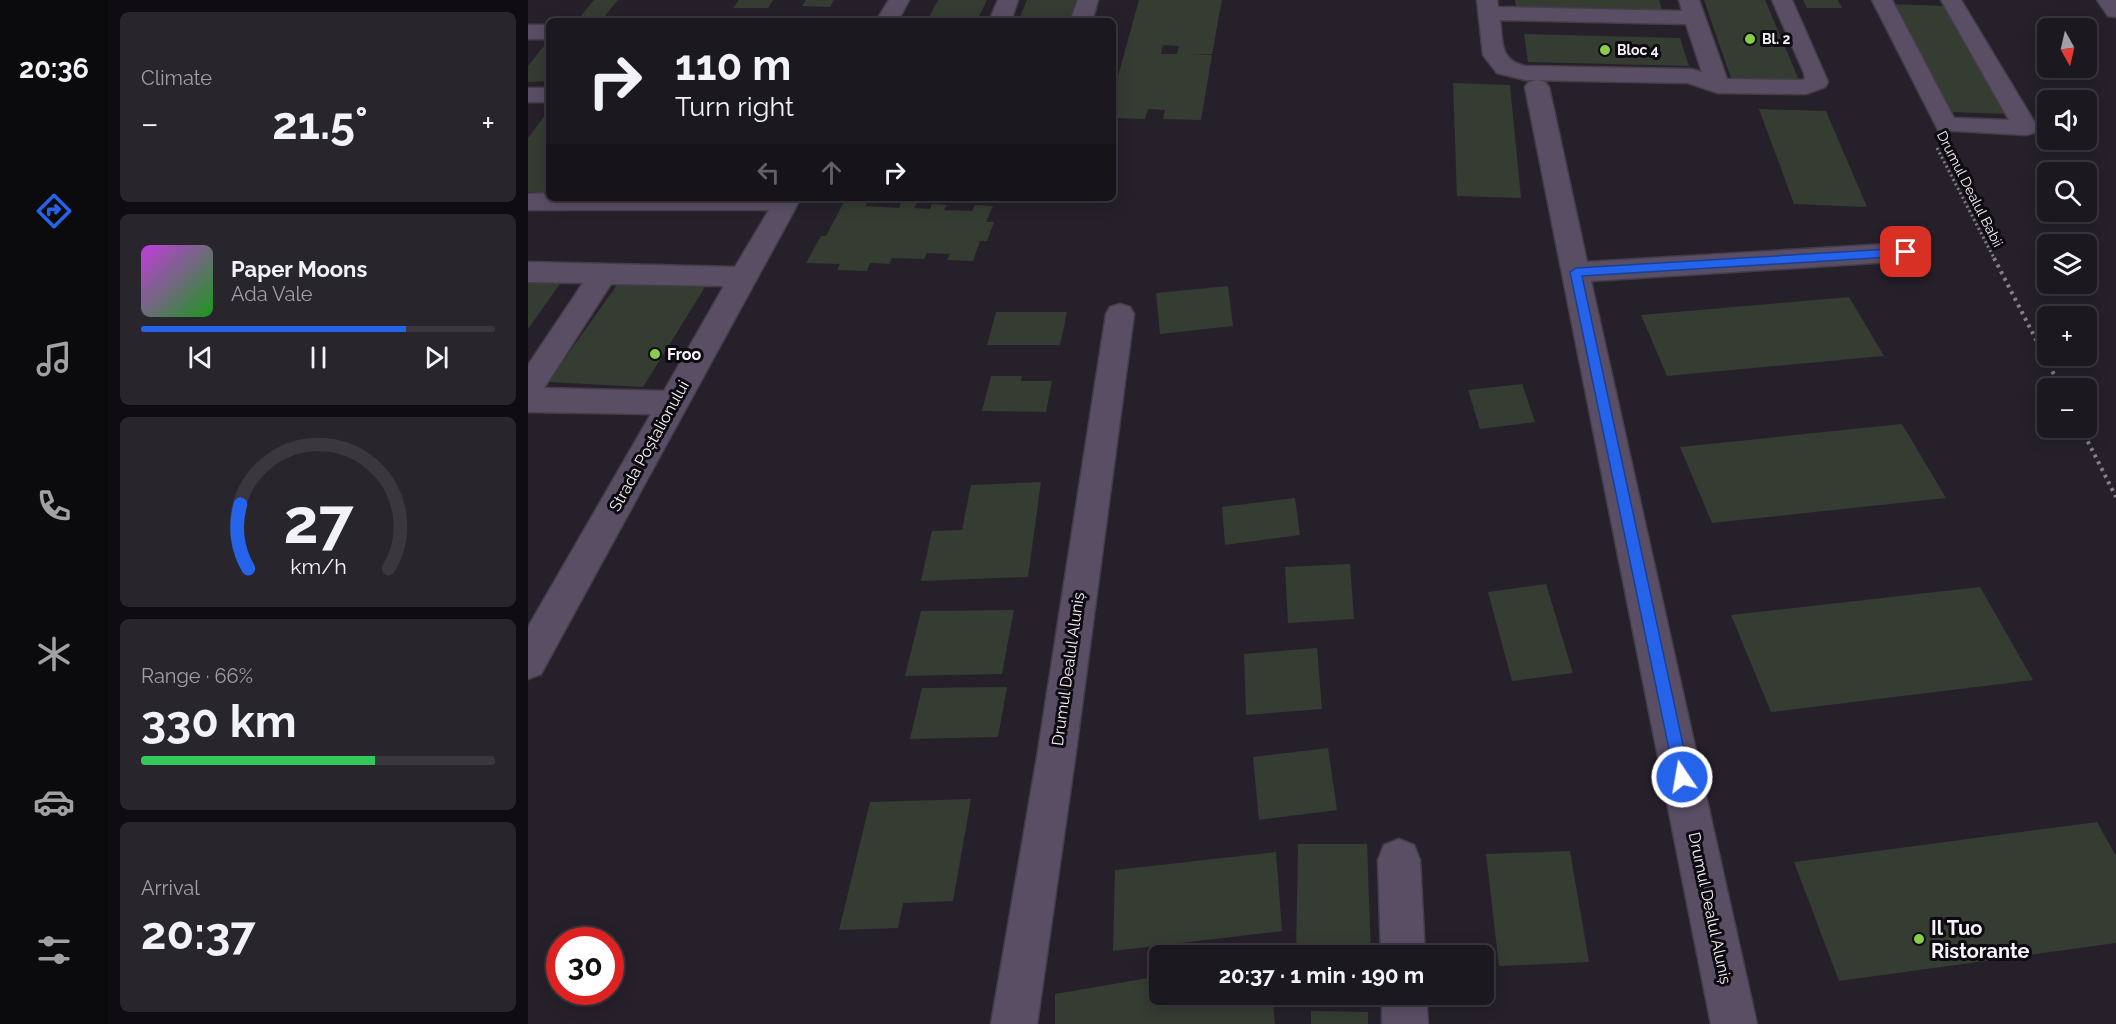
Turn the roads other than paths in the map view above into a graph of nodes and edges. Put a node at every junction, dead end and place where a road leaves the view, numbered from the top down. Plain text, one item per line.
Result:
1 (899, 0) edge
2 (1008, 0) edge
3 (1088, 0) edge
4 (1782, 0) edge
5 (1882, 0) edge
6 (1951, 0) edge
7 (2107, 0) edge
8 (1488, 7) edge
9 (1692, 9) edge
10 (2116, 11) edge
11 (889, 18) edge
12 (1001, 18) edge
13 (1081, 18) edge
14 (528, 32) edge
15 (546, 32) edge
16 (1718, 86) junction
17 (1537, 87) dead end
18 (528, 95) edge
19 (546, 95) edge
20 (658, 201) edge
21 (786, 201) edge
22 (528, 202) edge
23 (1906, 252) dead end
24 (528, 272) edge
25 (1576, 272) junction
26 (603, 274) junction
27 (743, 277) junction
28 (1120, 314) dead end
29 (528, 389) edge
30 (528, 399) edge
31 (672, 403) junction
32 (528, 662) edge
33 (1399, 860) dead end
34 (1402, 945) edge
35 (1404, 1005) edge
36 (1014, 1024) edge
37 (1405, 1024) edge
38 (1734, 1024) edge

1 - 11 street
2 - 12 street
3 - 13 street
4 - 16 street
5 - 6 street
7 - 10 street
8 - 9 street
8 - 16 street
9 - 16 street
14 - 15 street
17 - 25 street, Drumul Dealul Aluniș
18 - 19 street
20 - 22 street
21 - 27 street, Strada Poștalionului
23 - 25 street
24 - 26 street
25 - 38 street, Drumul Dealul Aluniș
26 - 27 street
26 - 29 street
27 - 31 street, Strada Poștalionului
28 - 36 street, Drumul Dealul Aluniș
30 - 31 street
31 - 32 street, Strada Poștalionului
33 - 34 street
35 - 37 street

